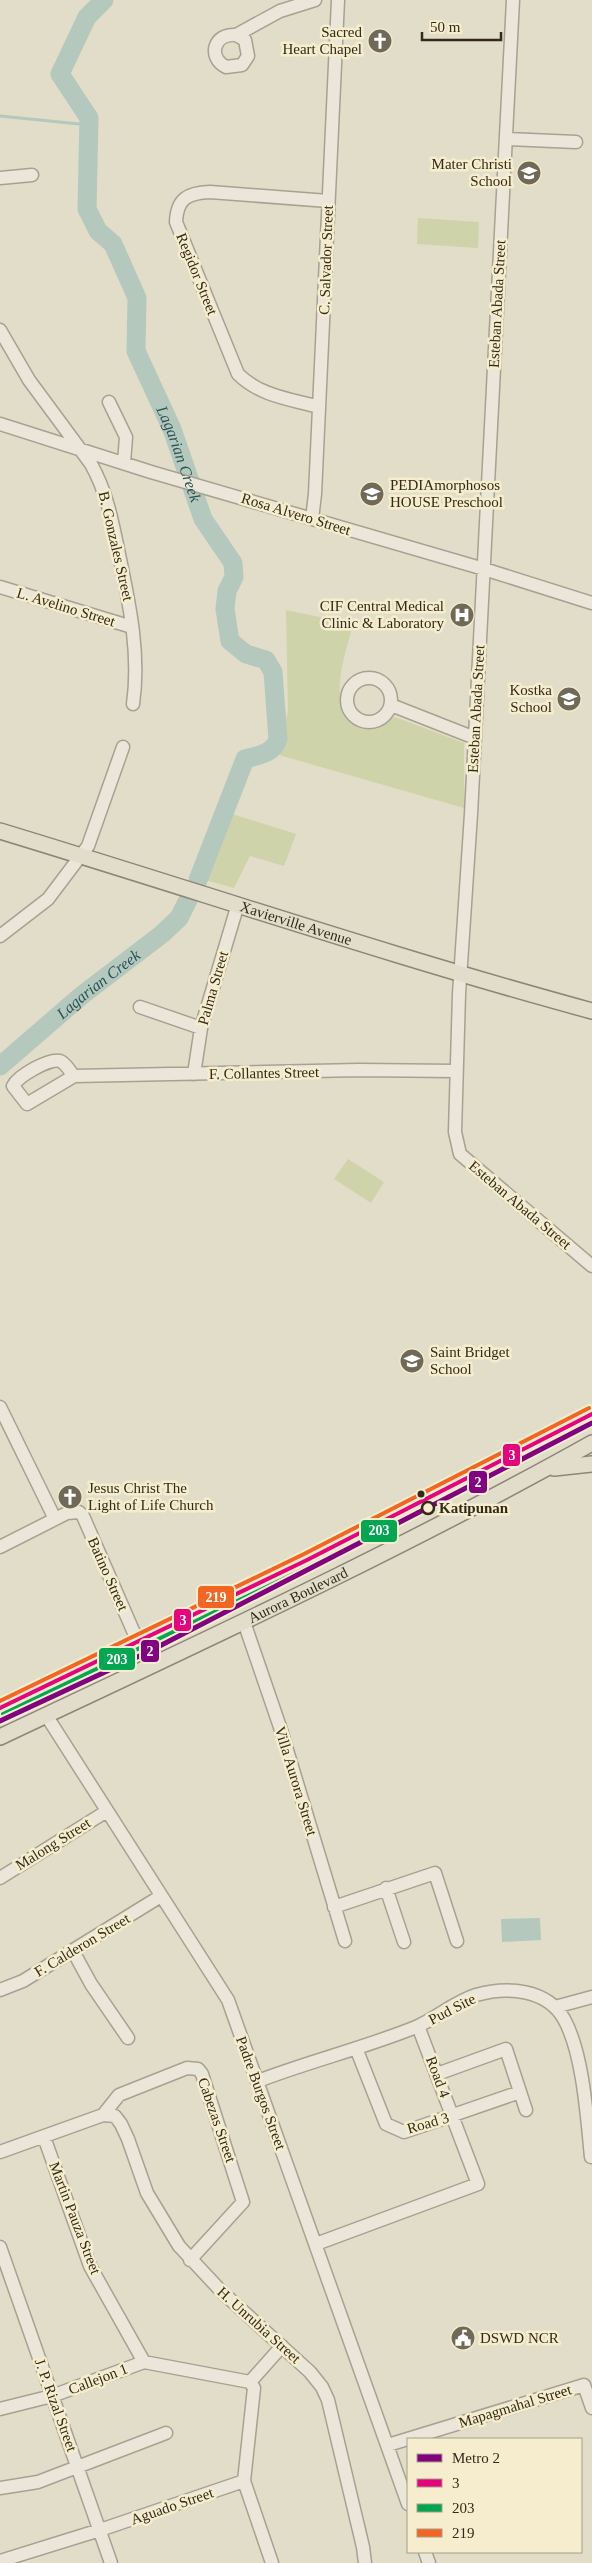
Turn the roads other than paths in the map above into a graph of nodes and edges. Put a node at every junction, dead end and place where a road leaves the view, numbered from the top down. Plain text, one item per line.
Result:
1 (315, 0) edge
2 (338, 0) edge
3 (512, 0) edge
4 (236, 34) dead end
5 (506, 139) junction
6 (576, 142) dead end
7 (32, 175) dead end
8 (0, 178) edge
9 (328, 201) junction
10 (0, 330) edge
11 (109, 402) dead end
12 (319, 407) junction
13 (0, 424) edge
14 (81, 450) junction
15 (124, 463) junction
16 (312, 519) junction
17 (484, 569) junction
18 (0, 587) edge
19 (592, 603) edge
20 (132, 627) junction
21 (133, 704) dead end
22 (391, 705) dead end
23 (474, 738) junction
24 (123, 747) dead end
25 (0, 831) edge
26 (81, 855) junction
27 (238, 904) junction
28 (0, 936) edge
29 (460, 975) junction
30 (140, 1006) dead end
31 (592, 1011) edge
32 (201, 1028) junction
33 (455, 1071) junction
34 (194, 1074) junction
35 (74, 1076) dead end
36 (592, 1266) edge
37 (0, 1407) edge
38 (592, 1414) edge
39 (592, 1443) edge
40 (592, 1464) edge
41 (546, 1469) junction
42 (55, 1519) junction
43 (0, 1546) edge
44 (232, 1598) junction
45 (244, 1622) junction
46 (138, 1642) junction
47 (0, 1708) edge
48 (46, 1715) junction
49 (0, 1737) edge
50 (107, 1811) junction
51 (0, 1878) edge
52 (386, 1888) junction
53 (162, 1896) junction
54 (334, 1907) junction
55 (344, 1941) dead end
56 (457, 1941) dead end
57 (404, 1942) dead end
58 (73, 1951) junction
59 (0, 1990) edge
60 (592, 1998) edge
61 (554, 2007) junction
62 (418, 2026) junction
63 (128, 2038) dead end
64 (356, 2048) junction
65 (437, 2074) junction
66 (258, 2081) junction
67 (520, 2092) junction
68 (526, 2110) dead end
69 (103, 2115) junction
70 (453, 2116) junction
71 (44, 2137) junction
72 (0, 2152) edge
73 (591, 2157) edge
74 (316, 2244) junction
75 (0, 2247) edge
76 (190, 2260) junction
77 (282, 2346) junction
78 (144, 2362) junction
79 (250, 2382) junction
80 (52, 2396) junction
81 (592, 2408) edge
82 (0, 2409) edge
83 (166, 2433) dead end
84 (411, 2438) edge
85 (407, 2439) edge
86 (388, 2445) junction
87 (78, 2467) junction
88 (244, 2482) junction
89 (0, 2488) edge
90 (407, 2501) edge
91 (100, 2530) junction
92 (0, 2561) edge
93 (111, 2563) edge
94 (272, 2563) edge
95 (365, 2563) edge

1 - 4 street
2 - 9 street, C. Salvador Street
3 - 5 street, Esteban Abada Street
5 - 6 street
5 - 17 street, Esteban Abada Street
7 - 8 street
9 - 12 street, C. Salvador Street
9 - 12 street, Regidor Street
10 - 14 street, B. Gonzales Street
11 - 15 street
12 - 16 street, C. Salvador Street
13 - 14 street, Rosa Alvero Street
14 - 15 street, Rosa Alvero Street
14 - 20 street, B. Gonzales Street
15 - 16 street, Rosa Alvero Street
16 - 17 street, Rosa Alvero Street
17 - 19 street, Rosa Alvero Street
17 - 23 street, Esteban Abada Street
18 - 20 street, L. Avelino Street
20 - 21 street, B. Gonzales Street
22 - 23 street
23 - 29 street, Esteban Abada Street
24 - 26 street
25 - 26 main road, Xavierville Avenue
26 - 27 main road, Xavierville Avenue
26 - 28 street
27 - 29 main road, Xavierville Avenue
27 - 32 street, Palma Street
29 - 31 main road, Xavierville Avenue
29 - 33 street, Esteban Abada Street
30 - 32 street
32 - 34 street, Palma Street
33 - 34 street, F. Collantes Street
33 - 36 street, Esteban Abada Street
34 - 35 street, F. Collantes Street
37 - 42 street
38 - 44 main road, Aurora Boulevard
39 - 41 main road, Aurora Boulevard
40 - 41 main road
41 - 45 main road, Aurora Boulevard
42 - 43 street
42 - 46 street, Batino Street
44 - 45 main road
44 - 46 main road, Aurora Boulevard
45 - 48 main road, Aurora Boulevard
45 - 54 street, Villa Aurora Street
46 - 47 main road, Aurora Boulevard
48 - 49 main road, Aurora Boulevard
48 - 50 street, Padre Burgos Street
50 - 51 street, Malong Street
50 - 53 street, Padre Burgos Street
52 - 54 street
52 - 56 street
52 - 57 street
53 - 58 street, F. Calderon Street
53 - 66 street, Padre Burgos Street
54 - 55 street, Villa Aurora Street
58 - 59 street, F. Calderon Street
58 - 63 street
60 - 61 street
61 - 62 street, Pud Site
61 - 73 street, Pud Site
62 - 64 street, Pud Site
62 - 65 street, Road 4
64 - 66 street, Pud Site
64 - 70 street, Road 3
65 - 67 street
65 - 70 street, Road 4
66 - 74 street, Padre Burgos Street
67 - 68 street
67 - 70 street, Road 3
69 - 71 street
69 - 76 street, H. Unrubia Street
69 - 76 street, Cabezas Street
70 - 74 street, Road 4
71 - 72 street
71 - 78 street, Martin Pauza Street
74 - 86 street, Padre Burgos Street
75 - 80 street, J. P. Rizal Street
76 - 77 street, H. Unrubia Street
77 - 79 street
77 - 95 street, H. Unrubia Street
78 - 79 street
78 - 80 street, Callejon 1
79 - 88 street
80 - 82 street, Callejon 1
80 - 87 street, J. P. Rizal Street
81 - 84 street, Mapagmahal Street
83 - 87 street
85 - 86 street, Mapagmahal Street
86 - 90 street, Padre Burgos Street
87 - 89 street
87 - 91 street, J. P. Rizal Street
88 - 91 street, Aguado Street
88 - 94 street
91 - 92 street, Aguado Street
91 - 93 street, J. P. Rizal Street

